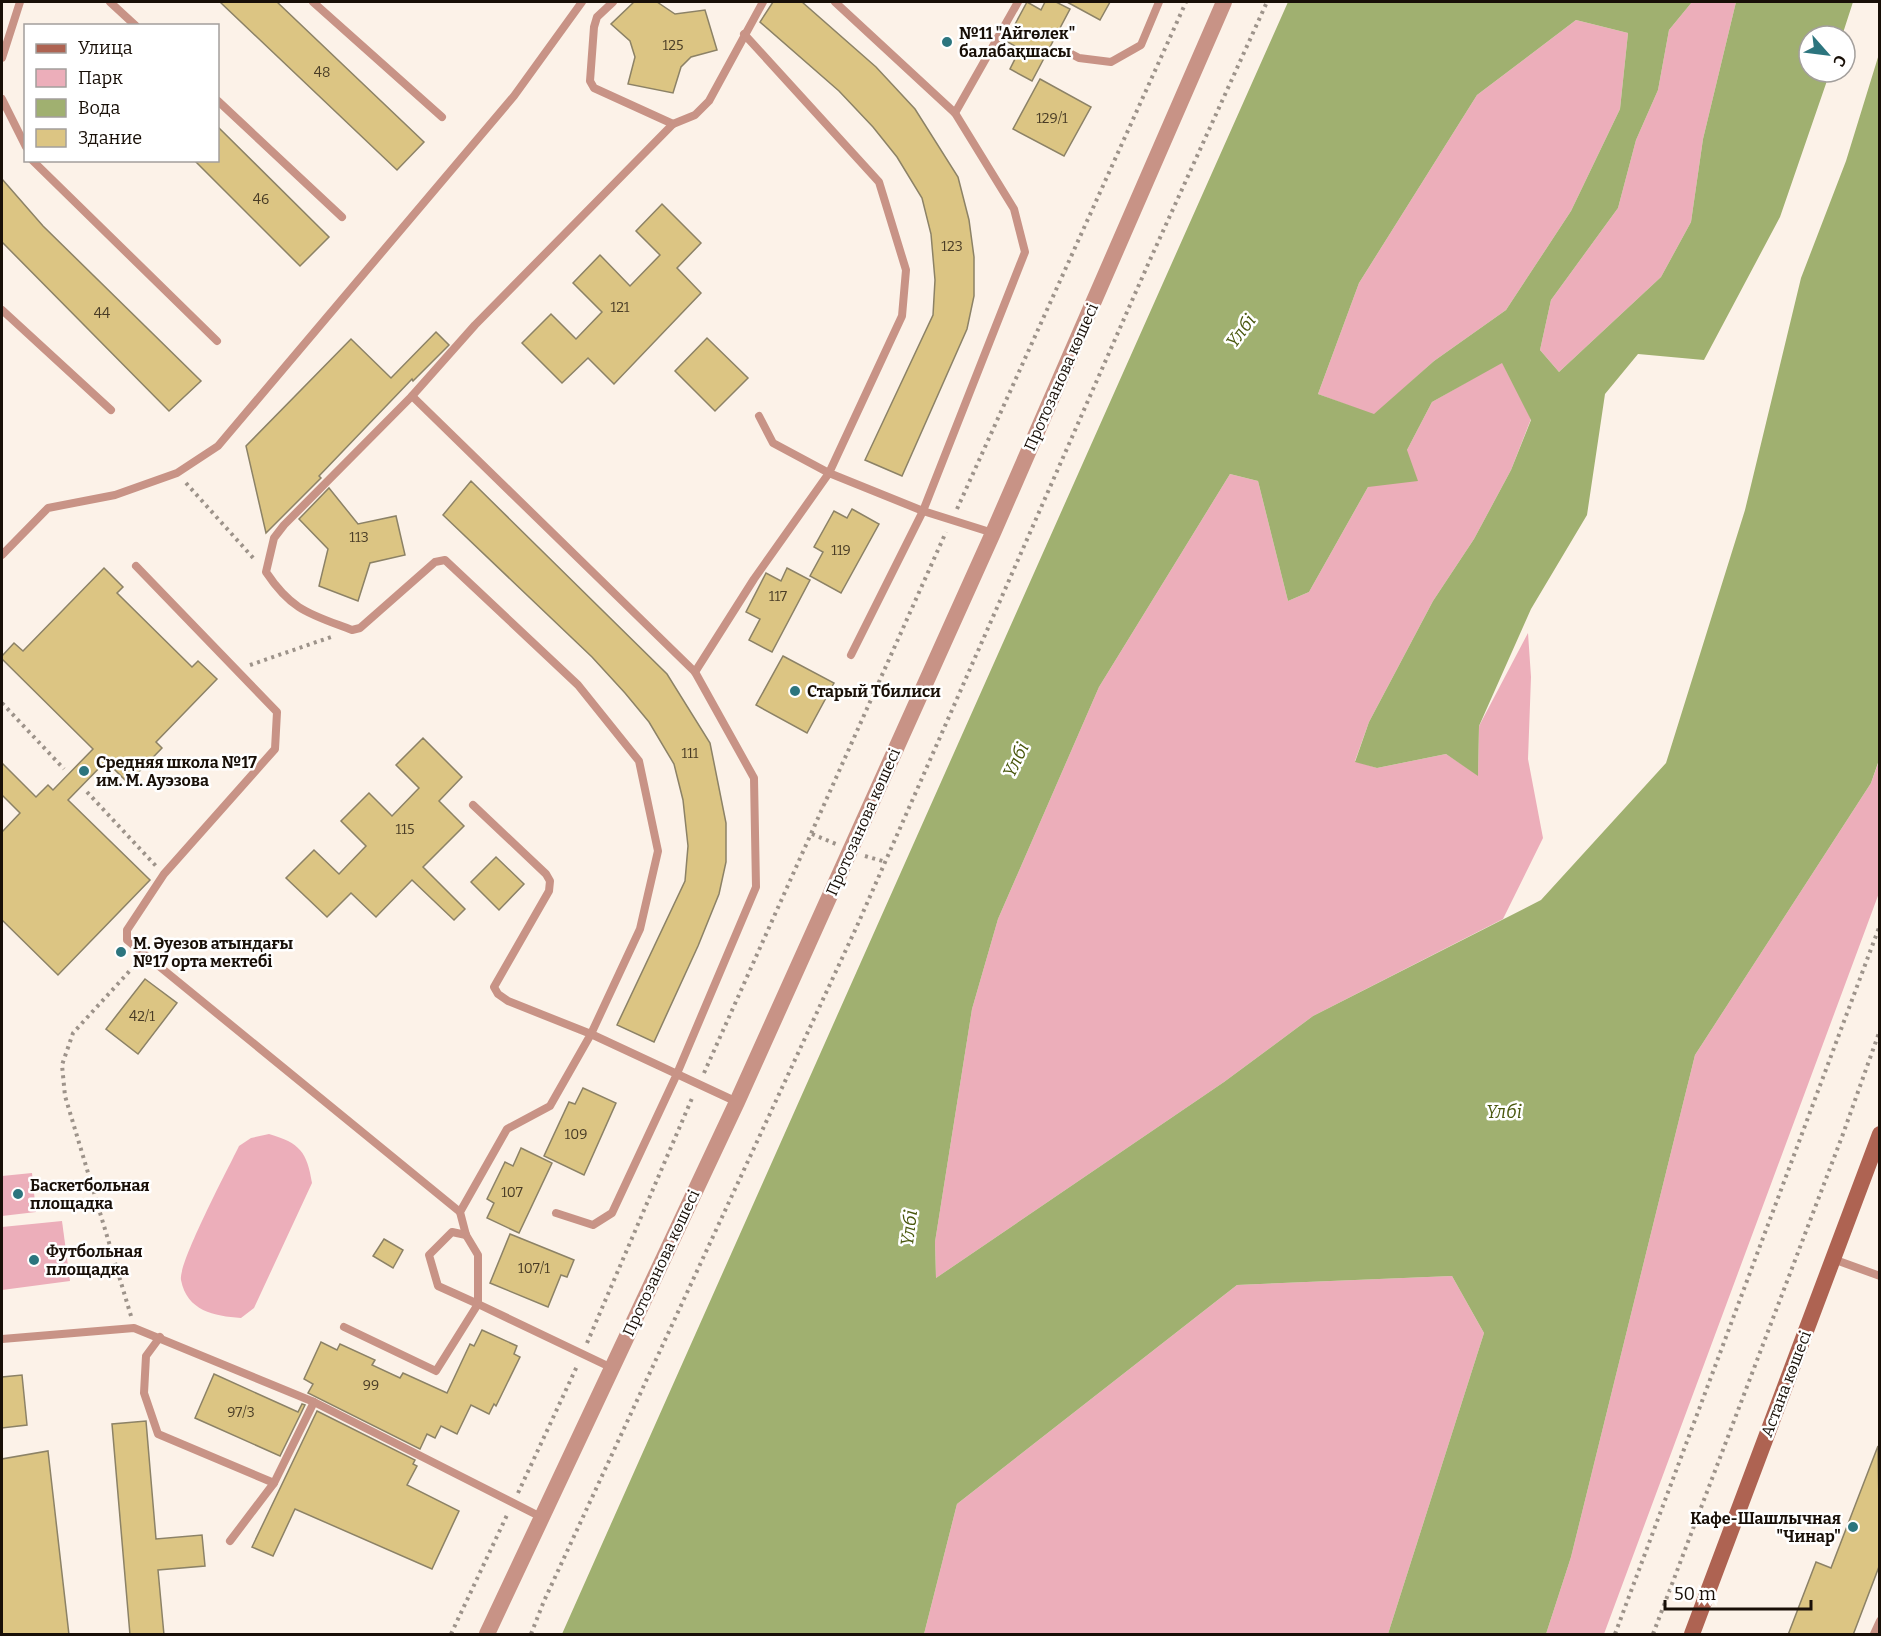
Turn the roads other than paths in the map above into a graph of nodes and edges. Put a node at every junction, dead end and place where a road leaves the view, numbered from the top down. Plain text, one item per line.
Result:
1 (20, 2) edge
2 (110, 2) edge
3 (313, 2) edge
4 (582, 2) edge
5 (613, 2) edge
6 (763, 2) edge
7 (835, 2) edge
8 (1018, 2) edge
9 (1159, 2) edge
10 (1224, 2) edge
11 (134, 24) edge
12 (744, 34) junction
13 (1064, 50) dead end
14 (2, 58) edge
15 (2, 99) edge
16 (219, 102) edge
17 (955, 113) junction
18 (442, 117) dead end
19 (673, 124) junction
20 (24, 143) edge
21 (34, 162) edge
22 (342, 217) dead end
23 (2, 310) edge
24 (217, 341) dead end
25 (412, 396) junction
26 (111, 410) dead end
27 (759, 416) dead end
28 (829, 473) junction
29 (923, 511) junction
30 (993, 533) junction
31 (2, 555) edge
32 (136, 566) dead end
33 (851, 655) dead end
34 (695, 672) junction
35 (473, 805) dead end
36 (591, 1034) junction
37 (676, 1076) junction
38 (737, 1102) junction
39 (1878, 1140) edge
40 (460, 1212) junction
41 (556, 1213) dead end
42 (466, 1235) junction
43 (1833, 1259) junction
44 (1880, 1276) edge
45 (478, 1304) junction
46 (344, 1327) dead end
47 (160, 1337) junction
48 (2, 1339) edge
49 (612, 1368) junction
50 (314, 1402) junction
51 (274, 1484) junction
52 (541, 1517) junction
53 (230, 1541) dead end
54 (1880, 1621) edge
55 (487, 1635) edge
56 (1692, 1635) edge
57 (1874, 1635) edge

1 - 14 lane
2 - 11 lane
3 - 18 lane
4 - 31 lane
5 - 19 lane
6 - 12 lane
7 - 17 lane
8 - 17 lane
9 - 13 lane
10 - 30 street, Протозанова көшесі
12 - 19 lane
12 - 28 lane
15 - 20 lane
16 - 22 lane
17 - 29 lane
19 - 25 lane
21 - 24 lane
23 - 26 lane
25 - 34 lane
25 - 36 lane
27 - 28 lane
28 - 29 lane
28 - 34 lane
29 - 30 lane
29 - 33 lane
30 - 38 street, Протозанова көшесі
32 - 40 lane
34 - 37 lane
35 - 36 lane
36 - 37 lane
36 - 40 lane
37 - 38 lane
37 - 41 lane
38 - 49 street, Протозанова көшесі
39 - 43 main road, Астана көшесі
40 - 42 lane
42 - 45 lane
42 - 45 lane
43 - 44 lane
43 - 56 main road, Астана көшесі
45 - 46 lane
45 - 49 lane
47 - 48 lane
47 - 50 lane
47 - 51 lane
49 - 52 street, Протозанова көшесі
50 - 51 lane
50 - 52 lane
51 - 53 lane
52 - 55 street, Протозанова көшесі
54 - 57 lane

